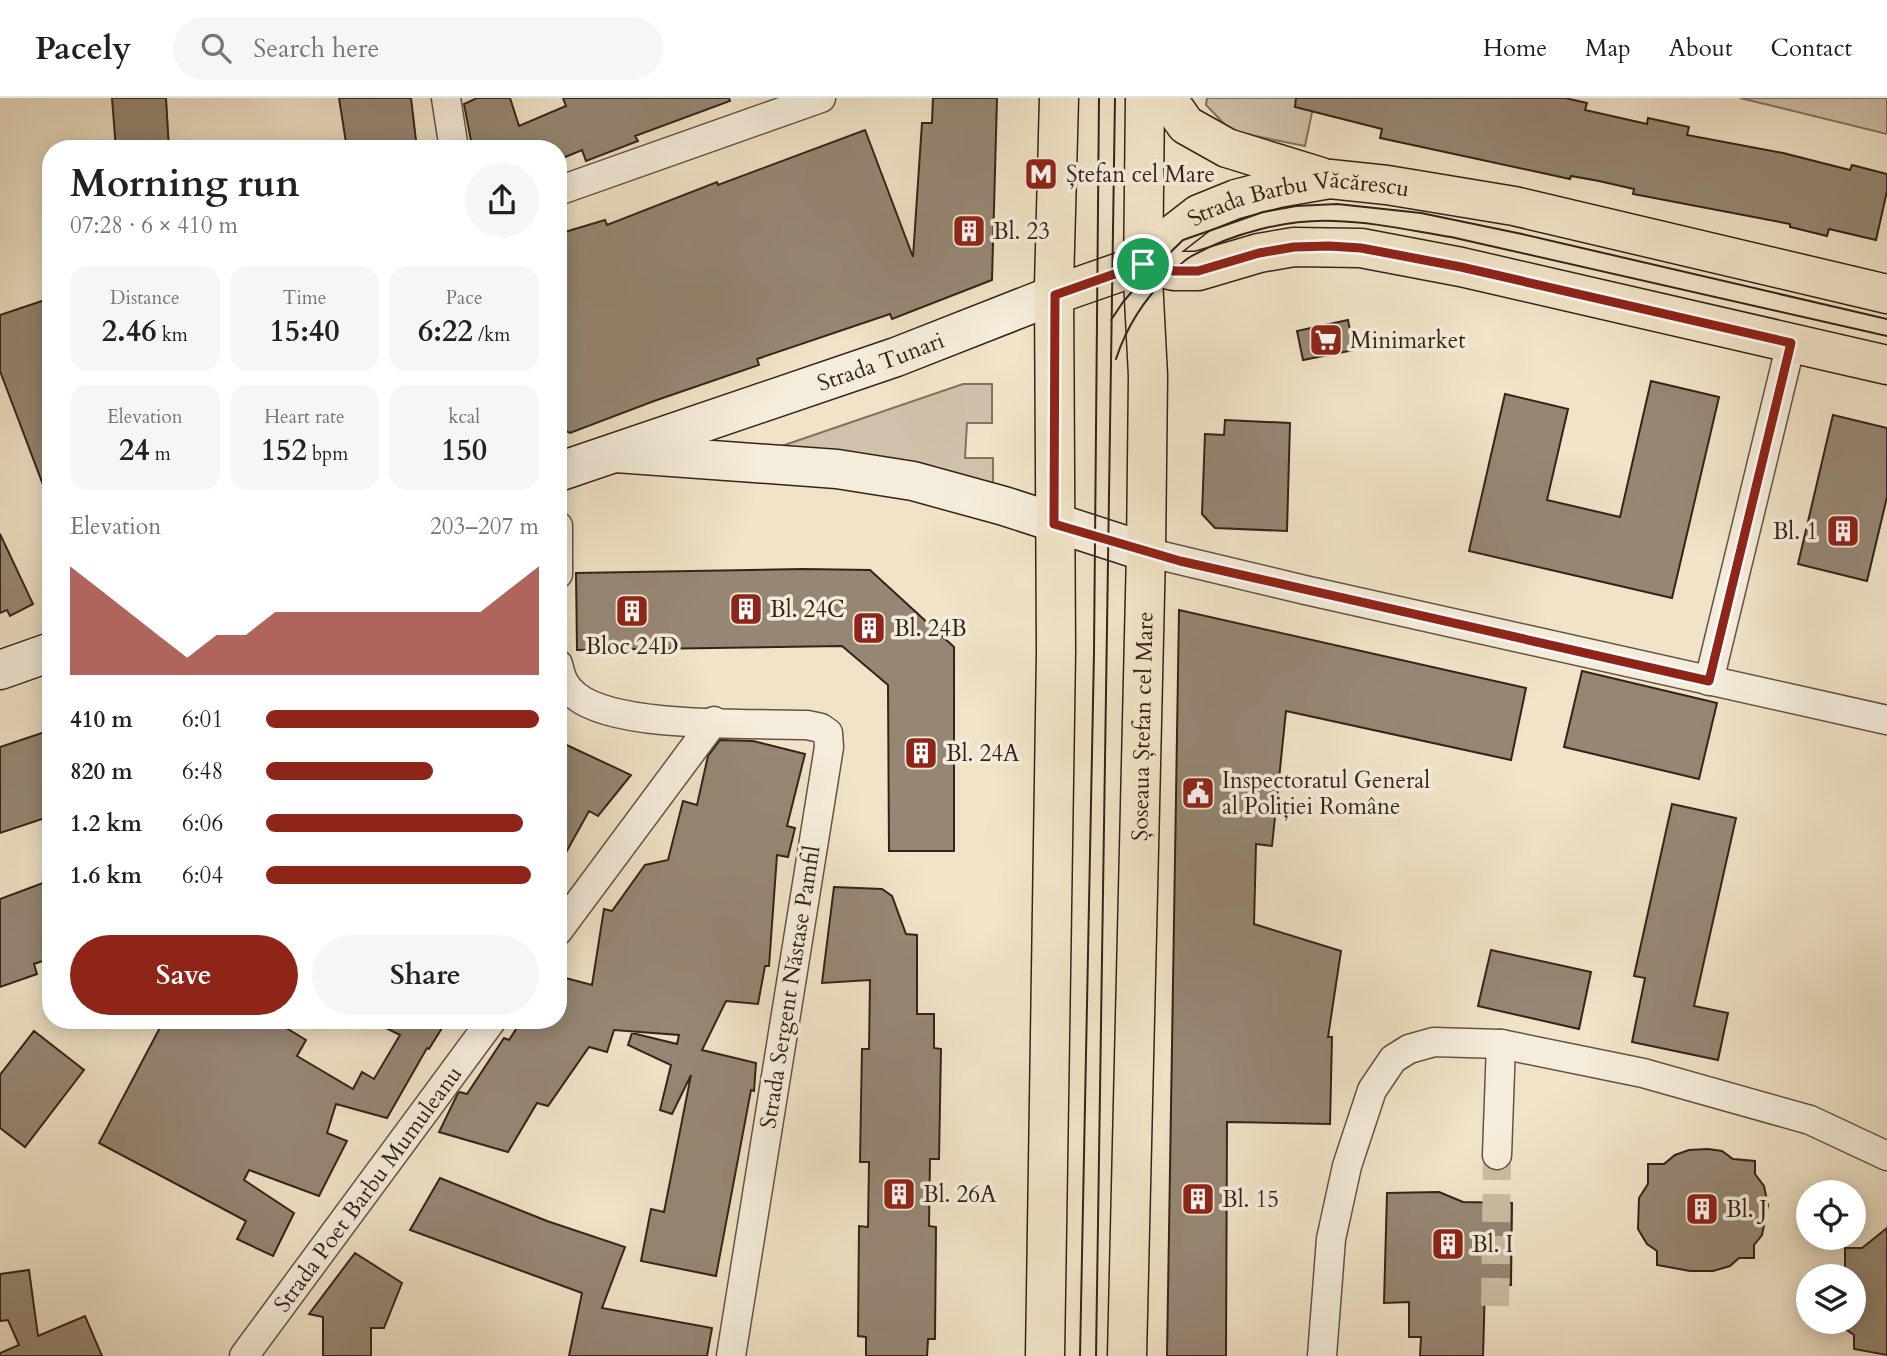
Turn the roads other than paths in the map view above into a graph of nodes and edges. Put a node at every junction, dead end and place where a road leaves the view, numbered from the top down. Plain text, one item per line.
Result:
1 (446, 98) edge
2 (821, 98) edge
3 (1059, 98) edge
4 (1145, 98) edge
5 (1167, 98) edge
6 (453, 140) edge
7 (1330, 179) junction
8 (567, 188) edge
9 (1143, 264) junction
10 (1887, 294) edge
11 (1055, 295) junction
12 (1791, 343) junction
13 (1887, 365) edge
14 (616, 453) junction
15 (567, 469) edge
16 (1054, 524) junction
17 (1146, 552) junction
18 (42, 655) edge
19 (0, 670) edge
20 (1709, 681) junction
21 (567, 687) edge
22 (1887, 720) edge
23 (714, 722) junction
24 (567, 919) edge
25 (485, 1029) edge
26 (1501, 1044) junction
27 (1497, 1156) tunnel mouth
28 (1887, 1156) edge
29 (244, 1356) edge
30 (731, 1356) edge
31 (1045, 1356) edge
32 (1127, 1356) edge
33 (1322, 1356) edge

1 - 6 street
2 - 8 street
3 - 11 main road
4 - 9 main road, Șoseaua Ștefan cel Mare
5 - 7 main road
7 - 9 main road, Strada Barbu Văcărescu
7 - 10 main road, Strada Barbu Văcărescu
9 - 11 main road, Strada Tunari
9 - 12 main road, Strada Barbu Văcărescu
9 - 17 main road, Șoseaua Ștefan cel Mare
11 - 14 street, Strada Tunari
11 - 16 main road
12 - 13 main road, Strada Barbu Văcărescu
12 - 20 street
14 - 15 street, Strada Tunari
14 - 16 street, Strada Tunari
16 - 17 street, Strada Tunari
16 - 31 main road
17 - 20 street
17 - 32 main road, Șoseaua Ștefan cel Mare
18 - 19 street
20 - 22 street
21 - 23 street
23 - 24 street
23 - 30 street, Strada Sergent Năstase Pamfil
25 - 29 street, Strada Poet Barbu Mumuleanu
26 - 27 street
26 - 28 street
26 - 33 street

